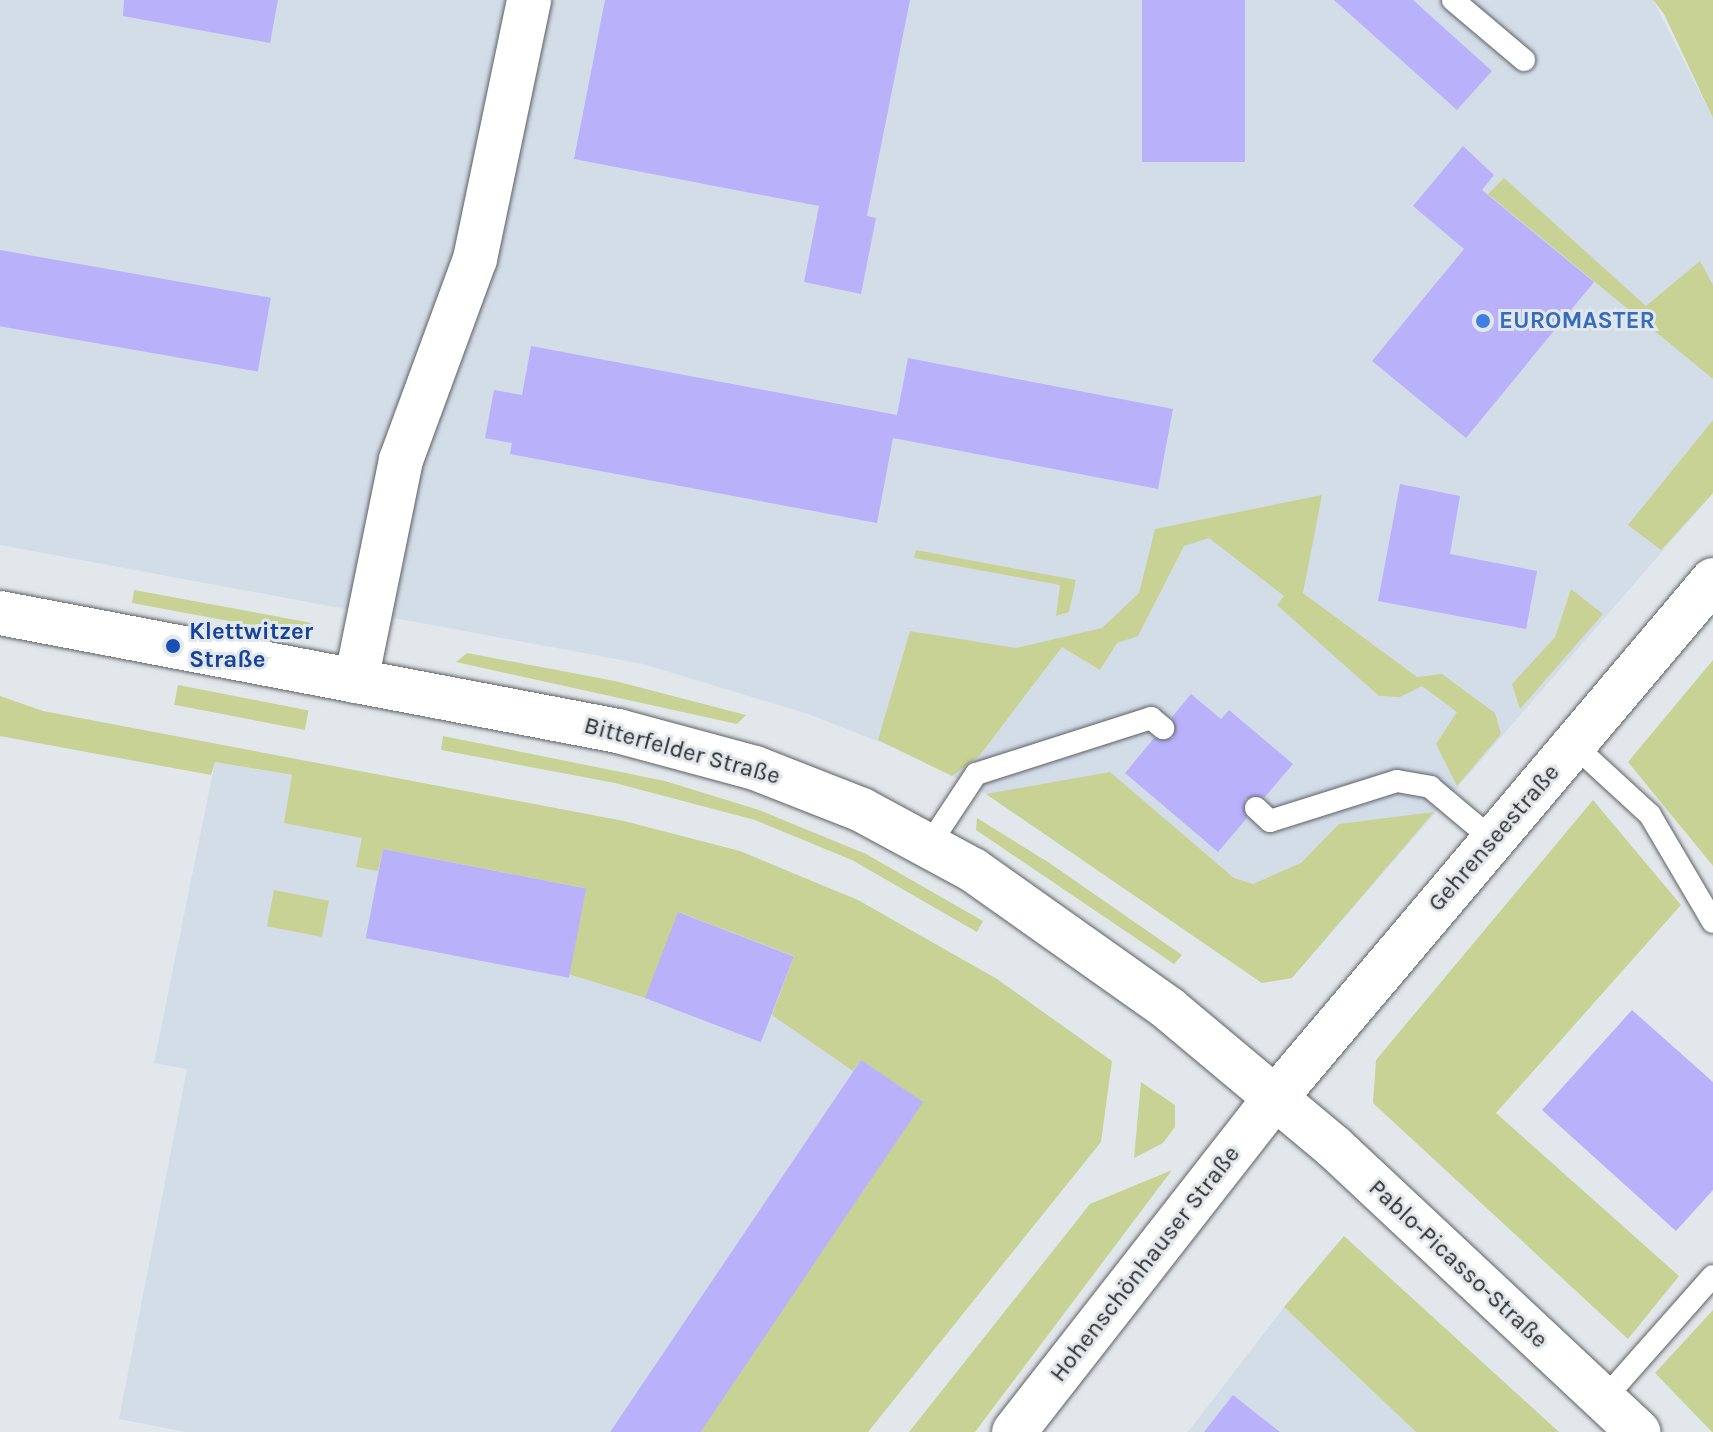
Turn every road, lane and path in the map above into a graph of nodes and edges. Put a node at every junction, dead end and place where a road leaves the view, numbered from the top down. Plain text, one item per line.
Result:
1 (529, 0) edge
2 (1453, 0) edge
3 (1524, 60) dead end
4 (1713, 580) edge
5 (0, 613) edge
6 (356, 681) junction
7 (1163, 728) dead end
8 (1574, 745) junction
9 (1256, 808) dead end
10 (1492, 839) junction
11 (929, 845) junction
12 (1713, 922) edge
13 (1276, 1097) junction
14 (1713, 1276) edge
15 (1604, 1399) junction
16 (1014, 1432) edge
17 (1639, 1432) edge

1 - 6 main road
2 - 3 lane
4 - 8 main road, Gehrenseestraße
5 - 6 main road, Bitterfelder Straße
6 - 11 main road, Bitterfelder Straße
7 - 11 lane
8 - 10 main road, Gehrenseestraße
8 - 12 lane
9 - 10 lane
10 - 13 main road, Gehrenseestraße
11 - 13 main road, Bitterfelder Straße
13 - 15 main road, Pablo-Picasso-Straße
13 - 16 main road, Hohenschönhauser Straße
14 - 15 lane
15 - 17 main road, Pablo-Picasso-Straße

